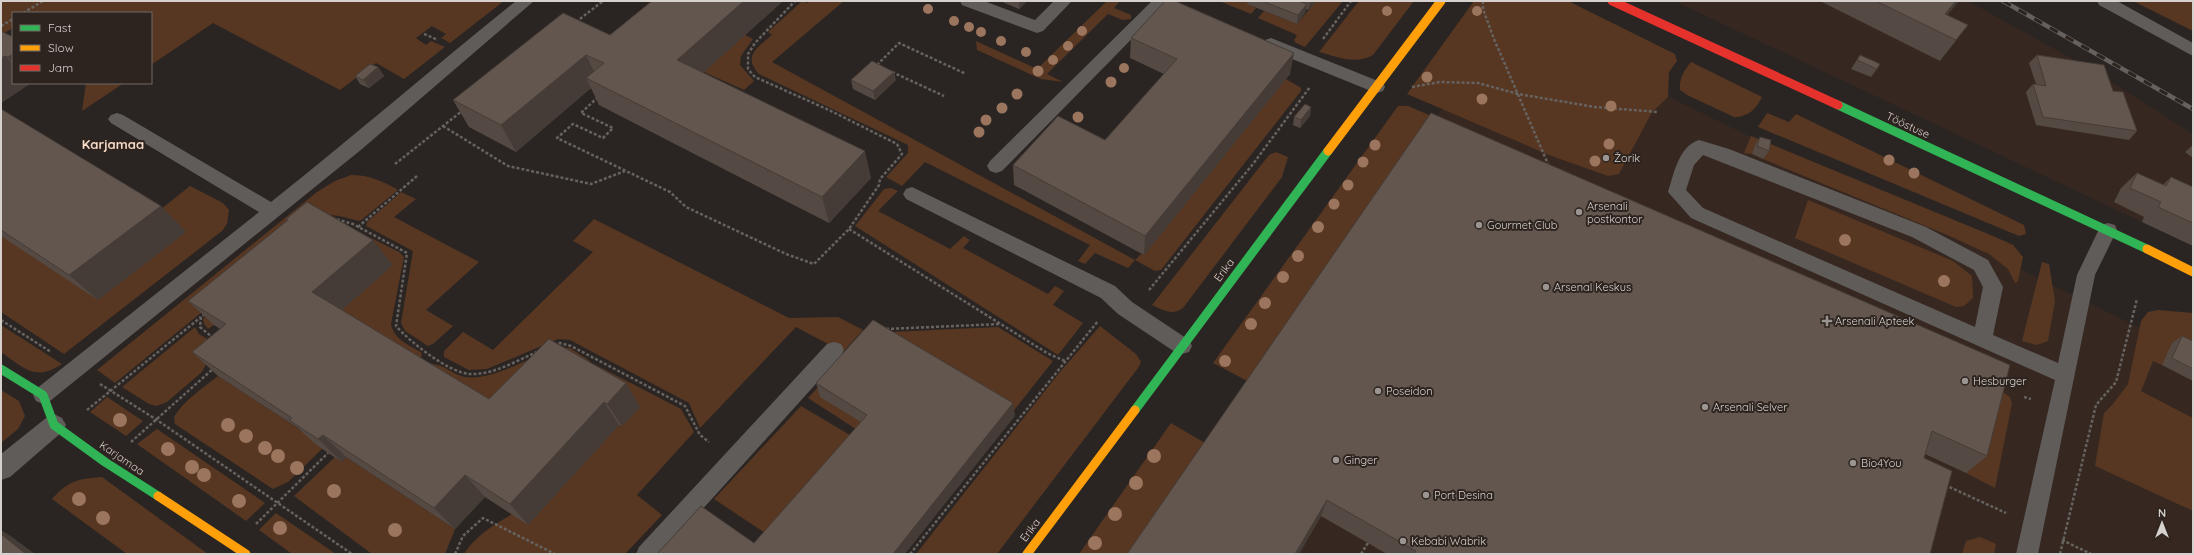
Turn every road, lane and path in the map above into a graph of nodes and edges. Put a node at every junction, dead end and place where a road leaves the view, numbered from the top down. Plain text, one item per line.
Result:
1 (43, 1) edge
2 (526, 1) edge
3 (603, 1) edge
4 (795, 1) edge
5 (968, 1) edge
6 (1064, 1) edge
7 (1351, 1) edge
8 (1441, 1) edge
9 (1483, 1) edge
10 (1612, 1) edge
11 (2105, 1) edge
12 (1167, 2) edge
13 (25, 12) edge
14 (570, 18) edge
15 (12, 20) edge
16 (576, 22) junction
17 (583, 25) edge
18 (1, 26) edge
19 (570, 26) edge
20 (1254, 38) edge
21 (2193, 50) edge
22 (1306, 59) junction
23 (883, 68) edge
24 (890, 71) edge
25 (966, 74) dead end
26 (1377, 87) junction
27 (1406, 88) dead end
28 (602, 94) edge
29 (1518, 94) junction
30 (944, 96) dead end
31 (467, 107) edge
32 (1658, 112) dead end
33 (118, 119) dead end
34 (443, 126) junction
35 (395, 164) dead end
36 (1548, 164) edge
37 (996, 166) dead end
38 (625, 170) junction
39 (417, 176) dead end
40 (912, 194) dead end
41 (272, 211) junction
42 (330, 217) edge
43 (358, 227) junction
44 (849, 228) junction
45 (2108, 230) junction
46 (2193, 272) edge
47 (2137, 299) dead end
48 (1125, 308) junction
49 (207, 312) edge
50 (201, 317) junction
51 (1, 320) edge
52 (1001, 324) junction
53 (885, 329) edge
54 (214, 338) edge
55 (1982, 338) junction
56 (1182, 346) junction
57 (547, 348) edge
58 (834, 350) dead end
59 (541, 351) edge
60 (1065, 361) junction
61 (217, 366) edge
62 (77, 368) junction
63 (1, 369) edge
64 (2066, 376) junction
65 (110, 392) junction
66 (43, 396) junction
67 (157, 420) junction
68 (54, 425) junction
69 (328, 453) edge
70 (733, 460) junction
71 (105, 462) junction
72 (1, 469) edge
73 (1942, 484) edge
74 (278, 502) junction
75 (1998, 510) dead end
76 (1368, 543) edge
77 (234, 545) junction
78 (246, 554) edge
79 (352, 554) edge
80 (455, 554) edge
81 (555, 554) edge
82 (647, 554) edge
83 (910, 554) edge
84 (1027, 554) edge
85 (1361, 554) edge
86 (2028, 554) edge
87 (2060, 554) edge

1 - 13 path
2 - 41 lane
3 - 16 path
4 - 44 path
5 - 6 lane
7 - 22 path
8 - 26 street, Erika
9 - 29 path
10 - 45 street, Tööstuse
11 - 21 lane
12 - 37 lane
14 - 16 path
15 - 18 path
16 - 17 path
16 - 19 path
20 - 22 lane
22 - 26 lane
22 - 48 path
23 - 25 path
24 - 30 path
26 - 56 street, Erika
27 - 29 path
28 - 38 path
29 - 32 path
29 - 36 path
31 - 34 path
33 - 41 lane
34 - 35 path
34 - 38 path
38 - 44 path
39 - 43 path
40 - 48 lane
41 - 62 lane
42 - 43 path
43 - 59 path
44 - 52 path
45 - 46 street, Tööstuse
45 - 64 lane
47 - 87 path
48 - 56 lane
48 - 60 path
49 - 50 path
50 - 54 path
50 - 65 path
51 - 62 path
52 - 53 path
52 - 60 path
55 - 55 lane
55 - 64 lane
56 - 84 street, Erika
57 - 70 path
58 - 70 lane
60 - 83 path
61 - 67 path
62 - 65 path
62 - 66 lane
63 - 66 street
64 - 86 lane
65 - 67 path
66 - 68 street
67 - 71 path
67 - 74 path
68 - 71 street, Karjamaa
68 - 72 street
69 - 74 path
70 - 82 lane
71 - 77 street, Karjamaa
73 - 75 path
74 - 77 path
74 - 79 path
76 - 85 path
77 - 78 street, Karjamaa
80 - 81 path

